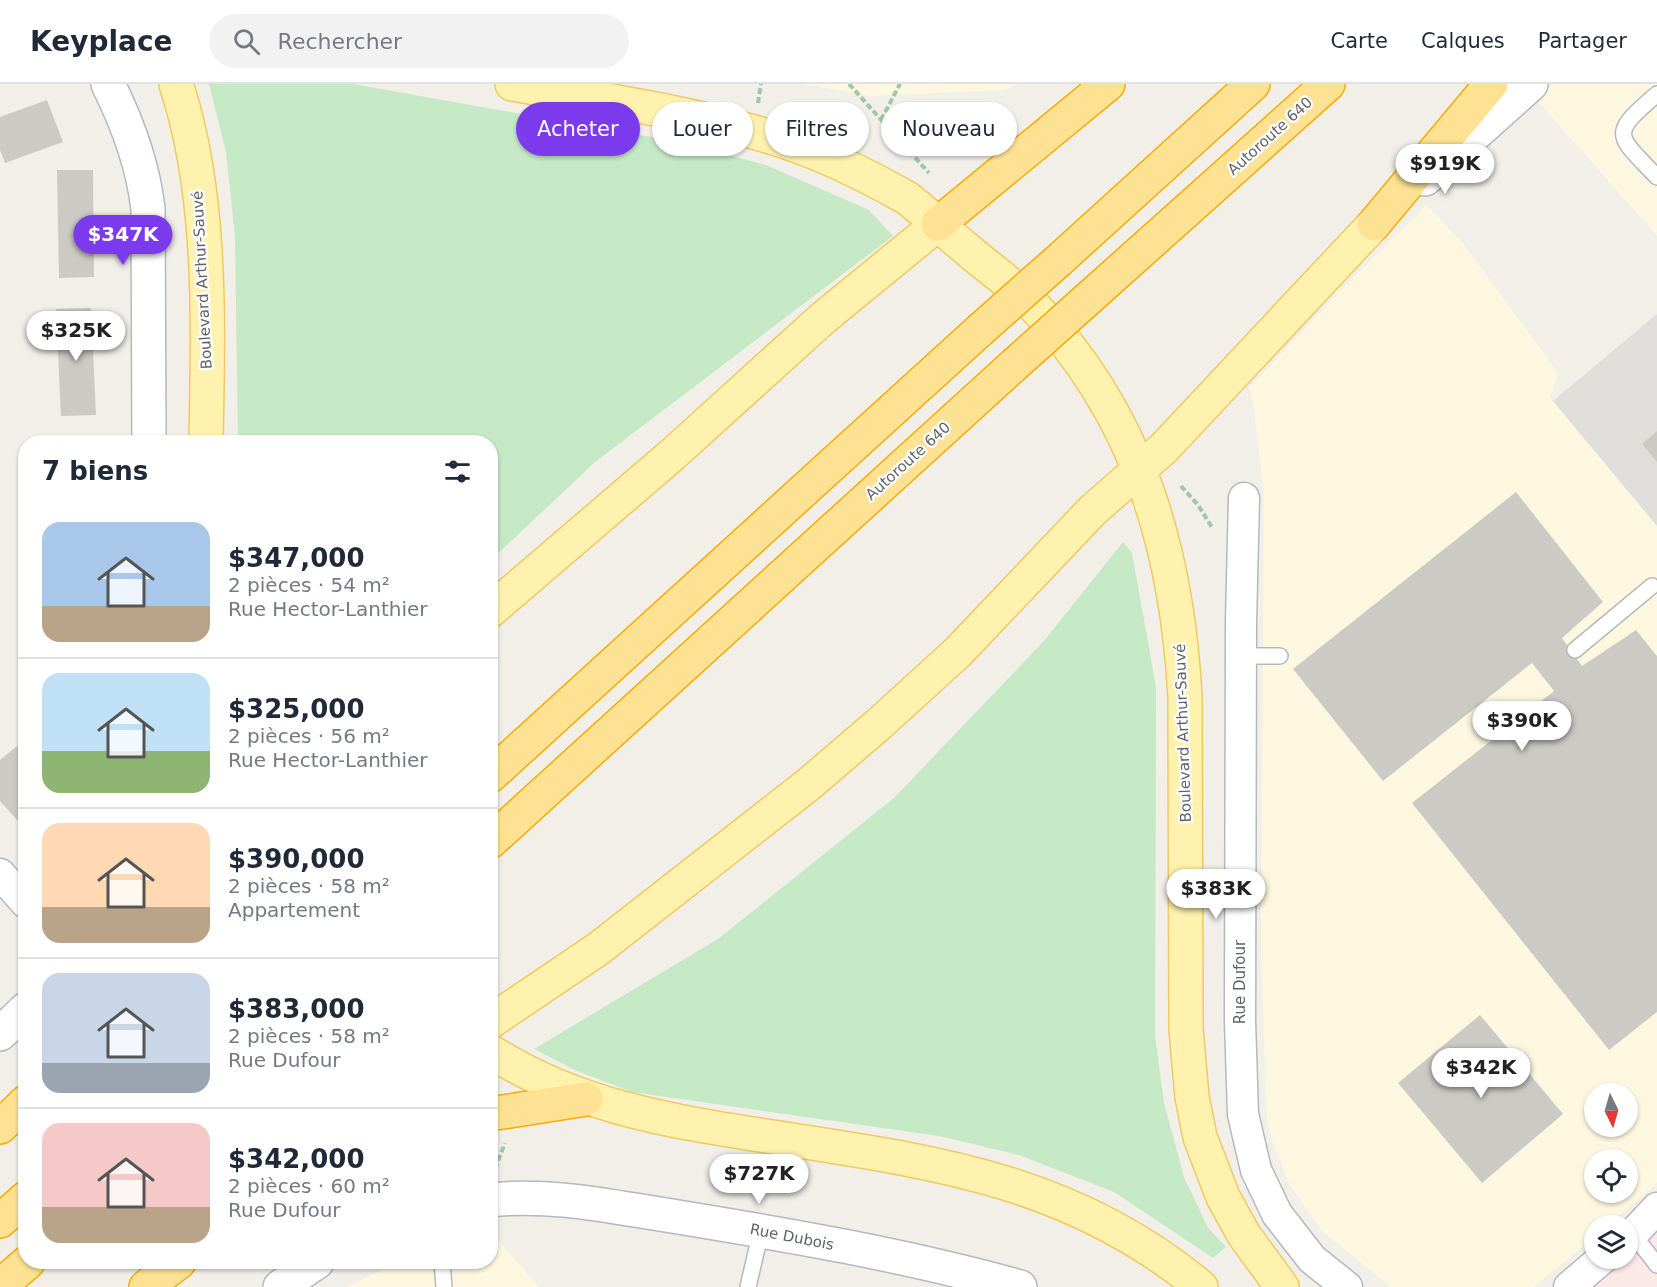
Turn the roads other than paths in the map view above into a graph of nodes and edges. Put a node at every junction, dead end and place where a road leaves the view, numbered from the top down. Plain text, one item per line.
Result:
1 (108, 84) edge
2 (176, 84) edge
3 (512, 84) edge
4 (1108, 84) edge
5 (1253, 84) edge
6 (1328, 84) edge
7 (1491, 84) edge
8 (1531, 84) edge
9 (1657, 94) edge
10 (1657, 177) edge
11 (938, 224) junction
12 (1374, 224) junction
13 (149, 435) edge
14 (206, 435) edge
15 (1141, 471) junction
16 (1244, 498) dead end
17 (1652, 586) dead end
18 (498, 604) edge
19 (1575, 650) dead end
20 (1241, 656) junction
21 (1280, 656) dead end
22 (498, 769) edge
23 (498, 835) edge
24 (0, 874) edge
25 (18, 894) edge
26 (18, 1017) edge
27 (498, 1017) edge
28 (0, 1035) edge
29 (498, 1057) edge
30 (586, 1099) junction
31 (18, 1110) edge
32 (500, 1124) edge
33 (0, 1127) edge
34 (498, 1189) edge
35 (18, 1205) edge
36 (1657, 1208) edge
37 (0, 1221) edge
38 (1638, 1228) edge
39 (761, 1231) junction
40 (1638, 1245) edge
41 (1657, 1265) edge
42 (20, 1269) edge
43 (170, 1269) edge
44 (306, 1269) edge
45 (443, 1269) edge
46 (1590, 1269) edge
47 (0, 1286) edge
48 (146, 1287) edge
49 (279, 1287) edge
50 (444, 1287) edge
51 (748, 1287) edge
52 (1018, 1287) edge
53 (1201, 1287) edge
54 (1282, 1287) edge
55 (1347, 1287) edge
56 (1569, 1287) edge

1 - 13 street
2 - 14 main road, Boulevard Arthur-Sauvé
3 - 11 main road, Boulevard Arthur-Sauvé
4 - 11 highway
5 - 22 highway, bridge
6 - 23 highway, Autoroute 640, bridge
7 - 12 highway
8 - 12 street
9 - 10 lane
11 - 15 main road, Boulevard Arthur-Sauvé
11 - 18 main road
12 - 15 main road
15 - 27 main road
15 - 54 main road, Boulevard Arthur-Sauvé
16 - 20 street, Rue Dufour
17 - 19 lane
20 - 21 lane
20 - 55 street, Rue Dufour
24 - 25 street
26 - 28 street
29 - 30 main road
30 - 32 highway
30 - 53 main road
31 - 33 highway
34 - 39 street, Rue Dubois
35 - 37 highway
36 - 38 street
39 - 51 lane
39 - 52 street, Rue Dubois
40 - 41 lane
42 - 47 highway
43 - 48 highway
44 - 49 street
45 - 50 lane
46 - 56 street

